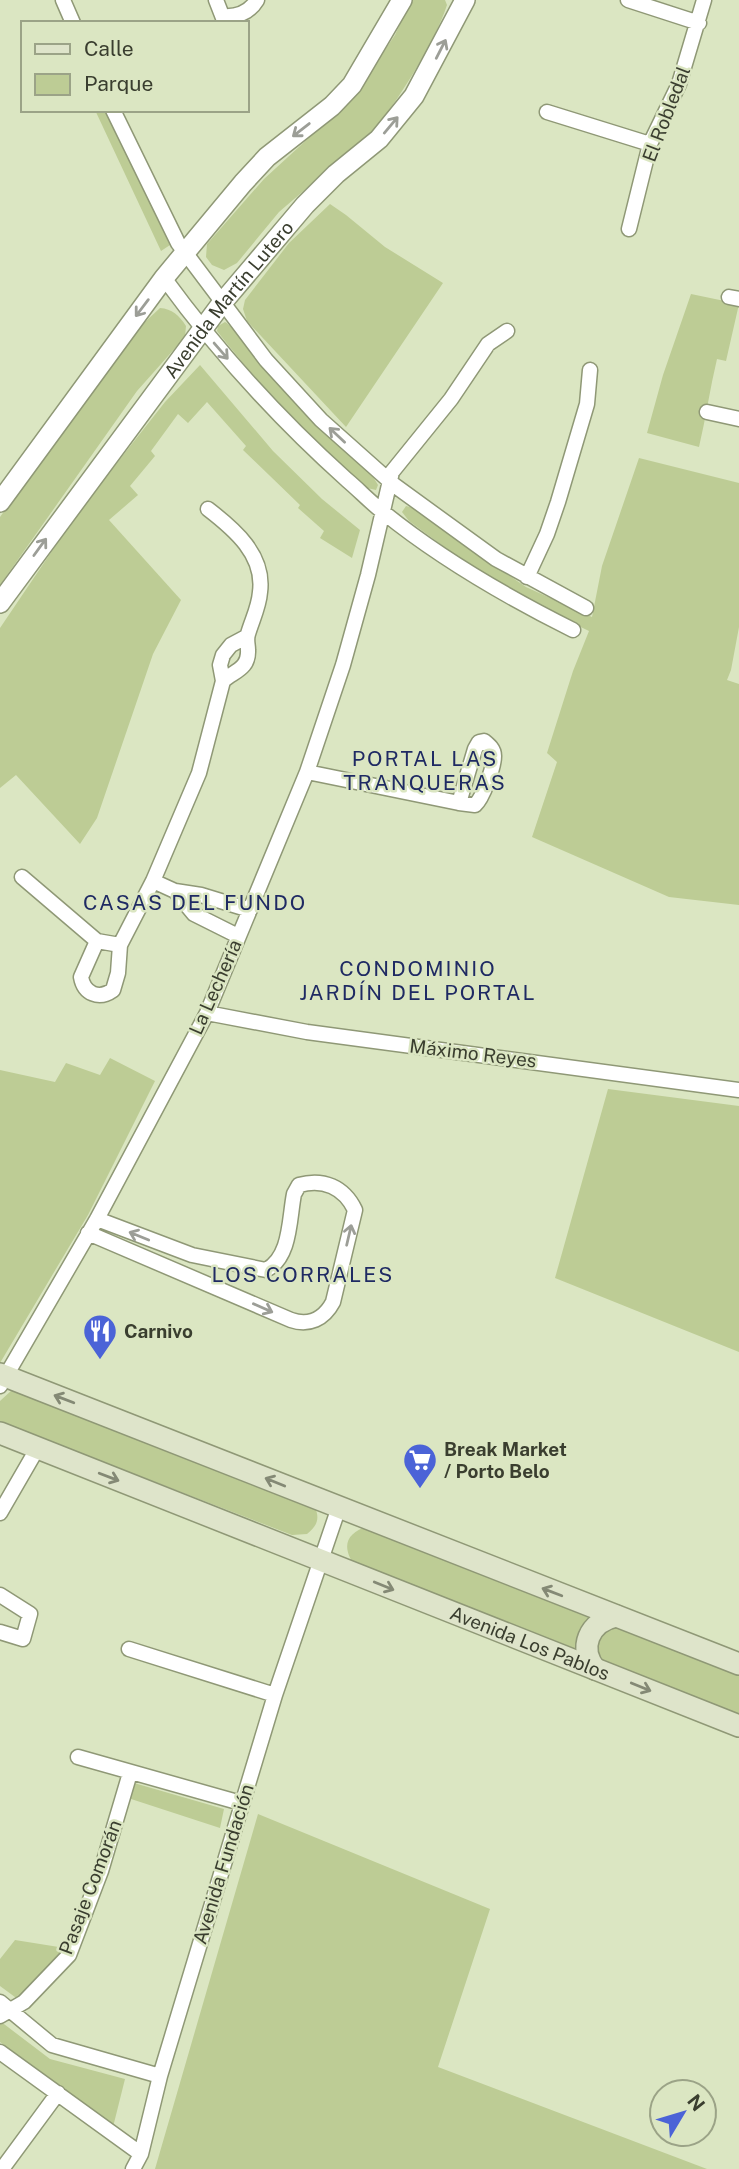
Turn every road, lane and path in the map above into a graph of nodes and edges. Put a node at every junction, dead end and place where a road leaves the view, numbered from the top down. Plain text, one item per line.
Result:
1 (63, 0) edge
2 (216, 0) edge
3 (257, 0) edge
4 (402, 0) edge
5 (628, 0) edge
6 (704, 0) edge
7 (459, 2) edge
8 (224, 19) edge
9 (72, 21) edge
10 (699, 23) junction
11 (547, 111) dead end
12 (114, 112) edge
13 (650, 144) junction
14 (629, 229) dead end
15 (186, 253) junction
16 (164, 278) junction
17 (222, 303) junction
18 (202, 329) junction
19 (507, 331) dead end
20 (590, 370) dead end
21 (707, 412) dead end
22 (739, 419) edge
23 (388, 481) junction
24 (0, 502) edge
25 (208, 509) dead end
26 (383, 512) junction
27 (527, 577) junction
28 (0, 603) edge
29 (586, 608) dead end
30 (573, 630) dead end
31 (246, 637) junction
32 (223, 681) junction
33 (307, 772) junction
34 (460, 803) dead end
35 (22, 877) dead end
36 (153, 881) junction
37 (175, 891) junction
38 (250, 910) junction
39 (238, 936) junction
40 (97, 941) junction
41 (120, 944) junction
42 (207, 1013) junction
43 (739, 1090) edge
44 (97, 1219) junction
45 (88, 1233) junction
46 (226, 1263) junction
47 (220, 1288) junction
48 (2, 1379) edge
49 (0, 1433) edge
50 (37, 1449) junction
51 (339, 1507) junction
52 (0, 1513) edge
53 (320, 1560) junction
54 (0, 1595) edge
55 (616, 1616) junction
56 (0, 1632) edge
57 (129, 1649) dead end
58 (739, 1664) edge
59 (595, 1670) junction
60 (275, 1695) junction
61 (739, 1726) edge
62 (78, 1757) dead end
63 (130, 1773) junction
64 (241, 1803) junction
65 (3, 2009) edge
66 (0, 2052) edge
67 (160, 2076) junction
68 (58, 2093) junction
69 (141, 2154) junction
70 (2, 2169) edge
71 (133, 2169) edge

1 - 9 street
2 - 8 street
3 - 8 street
4 -> 15 street
5 - 10 street
6 - 10 street, El Robledal
17 -> 7 street, Avenida Martín Lutero
10 - 13 street, El Robledal
11 - 13 street
12 - 15 street
13 - 14 street, El Robledal
15 - 16 street
15 - 17 street
16 - 18 street
16 -> 24 street
17 - 18 street, Avenida Martín Lutero
23 -> 17 street
18 -> 26 street
28 -> 18 street, Avenida Martín Lutero
19 - 23 street
20 - 27 street
21 - 22 street
23 - 26 street, La Lechería
23 - 27 street
25 - 31 street
26 - 30 street
26 - 33 street, La Lechería
27 - 29 street
31 - 32 street
31 - 32 street
32 - 36 street
33 - 34 street
33 - 38 street, La Lechería
35 - 40 street
36 - 37 street
36 - 41 street
37 - 38 street
37 - 39 street
38 - 39 street, La Lechería
39 - 42 street, La Lechería
40 - 41 street
40 - 41 street
42 - 43 street, Máximo Reyes
42 - 44 street, La Lechería
44 - 45 street, La Lechería
46 -> 44 street
45 - 47 street
45 - 48 street, La Lechería
46 - 47 street
47 -> 46 street
51 -> 48 main road
49 - 50 main road, Avenida Los Pablos
50 - 52 street
50 -> 53 main road, Avenida Los Pablos
51 - 53 street
55 -> 51 main road
53 -> 59 main road, Avenida Los Pablos
53 - 60 street, Avenida Fundación
54 - 56 street
55 - 58 main road
55 - 59 main road
57 - 60 street
59 -> 61 main road, Avenida Los Pablos
60 - 64 street, Avenida Fundación
62 - 63 street
63 - 64 street
63 - 65 street, Pasaje Comorán
64 - 67 street, Avenida Fundación
65 - 67 street
66 - 68 street
67 - 69 street, Avenida Fundación
68 - 69 street
68 - 70 street
69 - 71 street, Avenida Fundación

